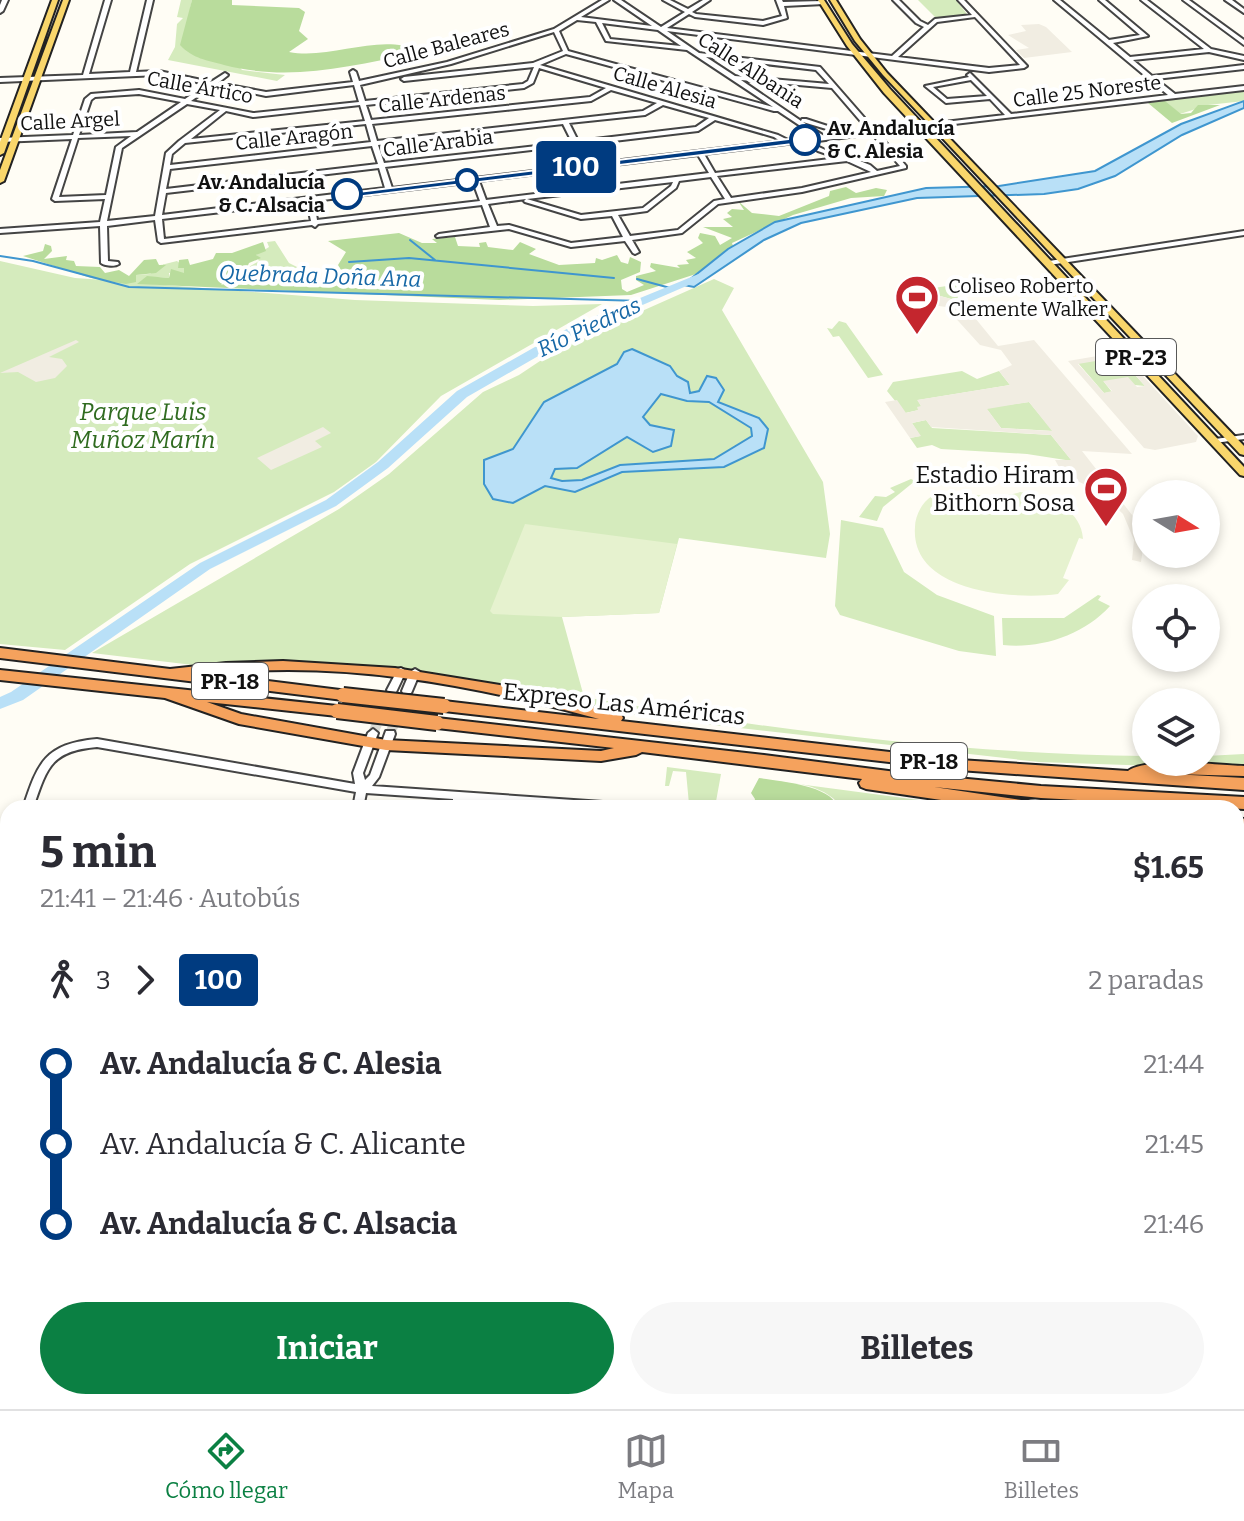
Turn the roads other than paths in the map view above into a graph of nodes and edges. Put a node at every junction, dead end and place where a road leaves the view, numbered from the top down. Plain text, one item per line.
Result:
1 (5, 0) edge
2 (55, 0) edge
3 (66, 0) edge
4 (108, 0) edge
5 (150, 0) edge
6 (606, 0) edge
7 (617, 0) edge
8 (666, 0) edge
9 (707, 0) edge
10 (833, 0) edge
11 (896, 0) edge
12 (961, 0) edge
13 (1057, 0) edge
14 (1102, 0) edge
15 (1144, 0) edge
16 (1186, 0) edge
17 (1228, 0) edge
18 (780, 2) edge
19 (822, 2) edge
20 (0, 11) edge
21 (1244, 11) edge
22 (686, 13) junction
23 (974, 16) junction
24 (576, 18) junction
25 (598, 21) junction
26 (928, 27) junction
27 (661, 29) junction
28 (556, 30) junction
29 (1110, 42) junction
30 (1244, 43) edge
31 (687, 48) junction
32 (1209, 50) junction
33 (566, 52) junction
34 (855, 53) junction
35 (697, 54) junction
36 (868, 55) junction
37 (893, 58) junction
38 (1244, 58) edge
39 (1130, 59) junction
40 (449, 63) junction
41 (535, 66) junction
42 (966, 67) junction
43 (1244, 67) edge
44 (353, 72) dead end
45 (455, 73) junction
46 (133, 74) junction
47 (225, 75) dead end
48 (86, 76) junction
49 (39, 78) junction
50 (733, 78) junction
51 (972, 78) junction
52 (1152, 78) junction
53 (27, 79) junction
54 (0, 80) edge
55 (368, 82) junction
56 (212, 83) junction
57 (357, 84) junction
58 (834, 86) junction
59 (610, 88) junction
60 (1244, 88) edge
61 (991, 97) junction
62 (1174, 97) junction
63 (185, 102) junction
64 (363, 103) junction
65 (662, 103) junction
66 (224, 110) junction
67 (778, 111) junction
68 (1010, 116) junction
69 (714, 118) junction
70 (795, 118) junction
71 (368, 123) junction
72 (566, 123) junction
73 (934, 126) junction
74 (920, 127) junction
75 (875, 132) junction
76 (136, 134) junction
77 (848, 135) junction
78 (78, 136) junction
79 (823, 138) junction
80 (18, 139) junction
81 (3, 140) edge
82 (804, 140) junction
83 (180, 142) junction
84 (786, 142) junction
85 (576, 143) junction
86 (374, 144) junction
87 (0, 153) edge
88 (700, 153) junction
89 (853, 158) junction
90 (381, 166) junction
91 (587, 166) junction
92 (166, 167) junction
93 (876, 173) junction
94 (714, 176) junction
95 (475, 179) junction
96 (0, 181) edge
97 (676, 181) junction
98 (389, 190) junction
99 (162, 191) junction
100 (108, 197) junction
101 (310, 199) junction
102 (522, 199) junction
103 (728, 199) junction
104 (485, 204) junction
105 (614, 214) junction
106 (158, 217) junction
107 (103, 224) junction
108 (315, 225) junction
109 (494, 228) junction
110 (0, 231) edge
111 (1244, 233) edge
112 (439, 236) dead end
113 (626, 239) junction
114 (635, 252) dead end
115 (1062, 261) junction
116 (1049, 263) junction
117 (115, 264) dead end
118 (1191, 416) junction
119 (1199, 444) dead end
120 (1241, 444) edge
121 (1219, 446) junction
122 (1244, 473) edge
123 (0, 653) edge
124 (408, 671) junction
125 (169, 674) junction
126 (2, 675) edge
127 (392, 690) tunnel mouth
128 (407, 691) tunnel mouth
129 (170, 694) junction
130 (659, 730) junction
131 (371, 737) junction
132 (388, 740) junction
133 (653, 748) junction
134 (804, 766) junction
135 (1244, 771) edge
136 (1091, 777) junction
137 (1244, 784) edge
138 (362, 789) junction
139 (459, 795) junction
140 (31, 800) edge
141 (360, 800) edge
142 (459, 800) edge
143 (516, 800) edge
144 (980, 800) edge
145 (1189, 800) edge

1 - 20 street
2 - 53 main road
3 - 49 main road
4 - 48 street
5 - 46 street
6 - 24 street, Calle Baleares
7 - 27 street, Calle Albania
8 - 22 street
9 - 22 street
10 - 36 main road, PR-23
11 - 26 street
12 - 23 street
13 - 29 street
14 - 29 street
15 - 32 street
16 - 30 street
17 - 21 street
18 - 19 street
18 - 22 street
19 - 34 main road, PR-23
22 - 27 street
23 - 26 street
23 - 42 street
24 - 25 street
24 - 28 street, Calle Baleares
25 - 27 street
25 - 31 street
26 - 37 street
27 - 31 street, Calle Albania
27 - 34 street
28 - 33 street
28 - 40 street, Calle Baleares
29 - 39 street
31 - 35 street, Calle Albania
32 - 38 street
32 - 39 street
33 - 41 street
33 - 67 street
34 - 36 street
34 - 74 main road, PR-23
35 - 50 street, Calle Albania
35 - 58 street
36 - 37 street
36 - 73 main road, PR-23
37 - 42 street
39 - 52 street
40 - 45 street
40 - 55 street, Calle Baleares
41 - 45 street
41 - 59 street, Calle Alesia
41 - 64 street, Calle Ártico
42 - 51 street
43 - 52 street
44 - 57 street
45 - 55 street
46 - 48 street, Calle Baleares
46 - 56 street, Calle Baleares
47 - 56 street
48 - 49 street, Calle Baleares
49 - 53 street, Calle Baleares
49 - 80 main road
50 - 58 street
50 - 67 street, Calle Albania
51 - 61 street
51 - 61 street
52 - 62 street
53 - 54 street, Calle Baleares
53 - 81 main road
55 - 57 street, Calle Baleares
56 - 57 street, Calle Baleares
56 - 63 street
57 - 64 street
58 - 75 street
59 - 65 street, Calle Alesia
59 - 71 street, Calle Ardenas
60 - 62 street, Calle 25 Noreste
61 - 68 street
62 - 68 street, Calle 25 Noreste
63 - 66 street, Calle Ártico
63 - 76 street
63 - 78 street, Calle Ártico
64 - 66 street, Calle Ártico
64 - 71 street
65 - 69 street, Calle Alesia
65 - 72 street, Calle Aragón
66 - 83 street
67 - 70 street, Calle Albania
68 - 73 street, Calle 25 Noreste
69 - 84 street, Calle Alesia
69 - 85 street, Calle Arabia
70 - 77 street
70 - 79 street, Calle Albania
71 - 83 street, Calle Ardenas
71 - 86 street
72 - 85 street
72 - 86 street, Calle Aragón
73 - 74 street, Calle 25 Noreste
73 - 115 main road, PR-23
74 - 75 street, Calle 25 Noreste
74 - 116 main road, PR-23
75 - 77 street, Calle 25 Noreste
75 - 93 street
76 - 78 street, Calle Argel
76 - 100 street
77 - 79 street, Calle 25 Noreste
78 - 80 street, Calle Argel
78 - 100 street
79 - 82 street, Calle 25 Noreste
80 - 81 street, Calle Argel
80 - 96 main road
81 - 87 main road
82 - 84 street, Calle 25 Noreste
82 - 89 street
83 - 92 street
84 - 88 street, Calle 25 Noreste
85 - 90 street, Calle Arabia
85 - 91 street
86 - 90 street
86 - 92 street, Calle Aragón
88 - 91 street, Calle 25 Noreste
88 - 94 street
89 - 93 street
89 - 94 street
90 - 98 street
90 - 99 street, Calle Arabia
91 - 95 street, Calle 25 Noreste
92 - 99 street
93 - 103 street
94 - 97 street
94 - 103 street
95 - 98 street, Calle 25 Noreste
95 - 104 street
97 - 102 street
97 - 105 street
98 - 101 street, Calle 25 Noreste
99 - 106 street
100 - 107 street
101 - 106 street, Calle 25 Noreste
101 - 108 street
102 - 104 street
102 - 105 street
103 - 113 street
104 - 108 street
104 - 109 street
105 - 113 street
106 - 107 street, Calle 25 Noreste
106 - 108 street
107 - 110 street, Calle 25 Noreste
107 - 117 street
109 - 112 street
109 - 113 street
111 - 115 street
113 - 114 street
115 - 116 street
115 - 120 main road, PR-23
116 - 118 main road, PR-23
118 - 119 main road
118 - 121 main road, PR-23
120 - 121 street
121 - 122 main road, PR-23
123 - 125 highway, Expreso Las Américas / PR-18
124 - 125 highway
124 - 127 street
124 - 128 street
124 - 130 highway
125 - 130 highway, Expreso Las Américas / PR-18, bridge
126 - 129 highway, Expreso Las Américas / PR-18
129 - 131 highway
129 - 133 highway, Expreso Las Américas / PR-18, bridge
130 - 136 highway, Expreso Las Américas / PR-18
131 - 132 highway
131 - 138 street
132 - 133 highway
132 - 138 street
133 - 134 highway, Expreso Las Américas / PR-18
134 - 144 highway
134 - 145 highway, Expreso Las Américas / PR-18
135 - 136 highway
136 - 137 highway, Expreso Las Américas / PR-18
138 - 139 street
138 - 140 street
138 - 141 street
139 - 142 street
139 - 143 street

